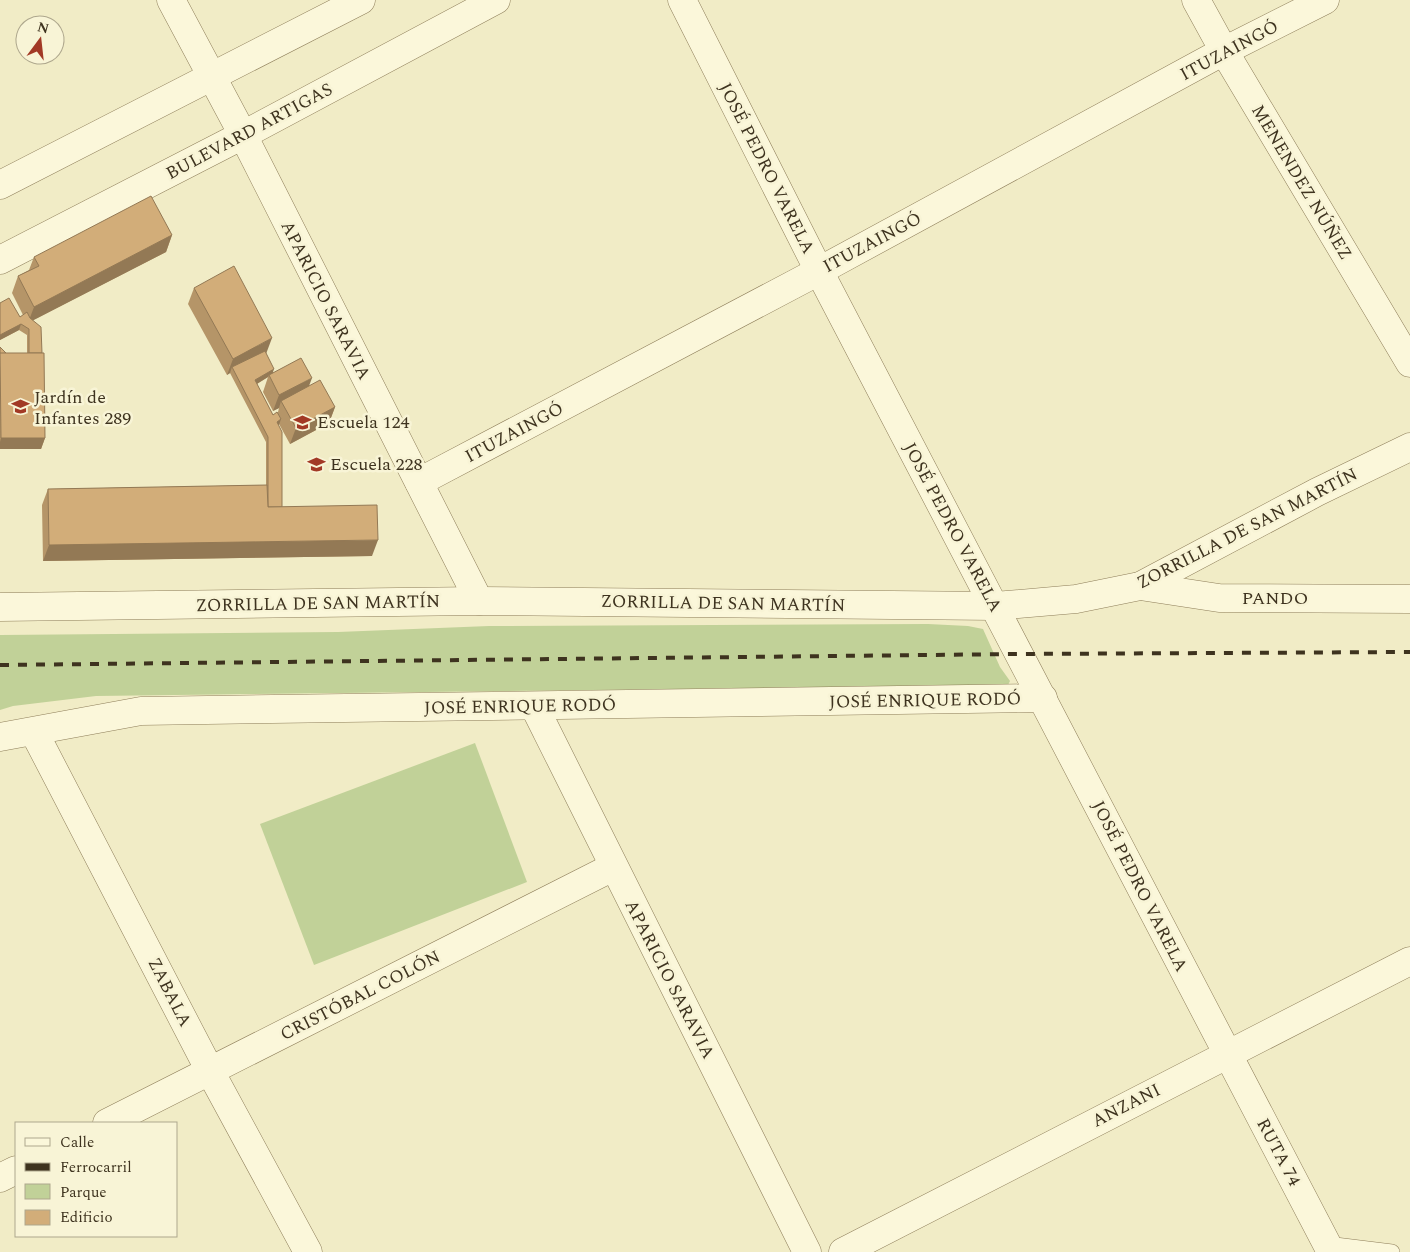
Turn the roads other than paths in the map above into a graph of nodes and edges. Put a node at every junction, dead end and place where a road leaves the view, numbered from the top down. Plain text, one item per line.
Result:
1 (171, 0) edge
2 (360, 0) edge
3 (496, 0) edge
4 (682, 0) edge
5 (1196, 0) edge
6 (1325, 0) edge
7 (1224, 51) junction
8 (212, 76) junction
9 (242, 135) junction
10 (0, 185) edge
11 (0, 260) edge
12 (819, 271) junction
13 (1410, 363) edge
14 (1410, 447) edge
15 (418, 482) junction
16 (1140, 586) junction
17 (1410, 599) edge
18 (479, 601) junction
19 (995, 606) junction
20 (0, 608) edge
21 (1043, 698) junction
22 (534, 706) junction
23 (34, 732) junction
24 (1, 737) edge
25 (613, 867) junction
26 (1410, 961) edge
27 (1226, 1053) junction
28 (210, 1071) junction
29 (109, 1122) edge
30 (15, 1170) edge
31 (0, 1178) edge
32 (1329, 1248) edge
33 (308, 1252) edge
34 (807, 1252) edge
35 (843, 1252) edge
36 (1392, 1252) edge

1 - 8 street, APARICIO SARAVIA
2 - 8 street
3 - 9 street, BULEVARD ARTIGAS
4 - 12 street, JOSÉ PEDRO VARELA
5 - 7 street, MENENDEZ NÚÑEZ
6 - 7 street, ITUZAINGÓ
7 - 12 street, ITUZAINGÓ
7 - 13 street, MENENDEZ NÚÑEZ
8 - 9 street, APARICIO SARAVIA
8 - 10 street
9 - 11 street, BULEVARD ARTIGAS
9 - 15 street, APARICIO SARAVIA
12 - 15 street, ITUZAINGÓ
12 - 19 street, JOSÉ PEDRO VARELA
14 - 16 street, ZORRILLA DE SAN MARTÍN
15 - 18 street, APARICIO SARAVIA
16 - 17 street, PANDO
16 - 19 street, ZORRILLA DE SAN MARTÍN
18 - 19 street, ZORRILLA DE SAN MARTÍN
18 - 20 street, ZORRILLA DE SAN MARTÍN
19 - 21 street, JOSÉ PEDRO VARELA
21 - 22 street, JOSÉ ENRIQUE RODÓ
21 - 27 street, JOSÉ PEDRO VARELA
22 - 23 street, JOSÉ ENRIQUE RODÓ
22 - 25 street, APARICIO SARAVIA
23 - 24 street, JOSÉ ENRIQUE RODÓ
23 - 28 street, ZABALA
25 - 28 street, CRISTÓBAL COLÓN
25 - 34 street, APARICIO SARAVIA
26 - 27 street, ANZANI
27 - 32 street, RUTA 74
27 - 35 street, ANZANI
28 - 29 street, CRISTÓBAL COLÓN
28 - 33 street, ZABALA
30 - 31 street
32 - 36 lane

